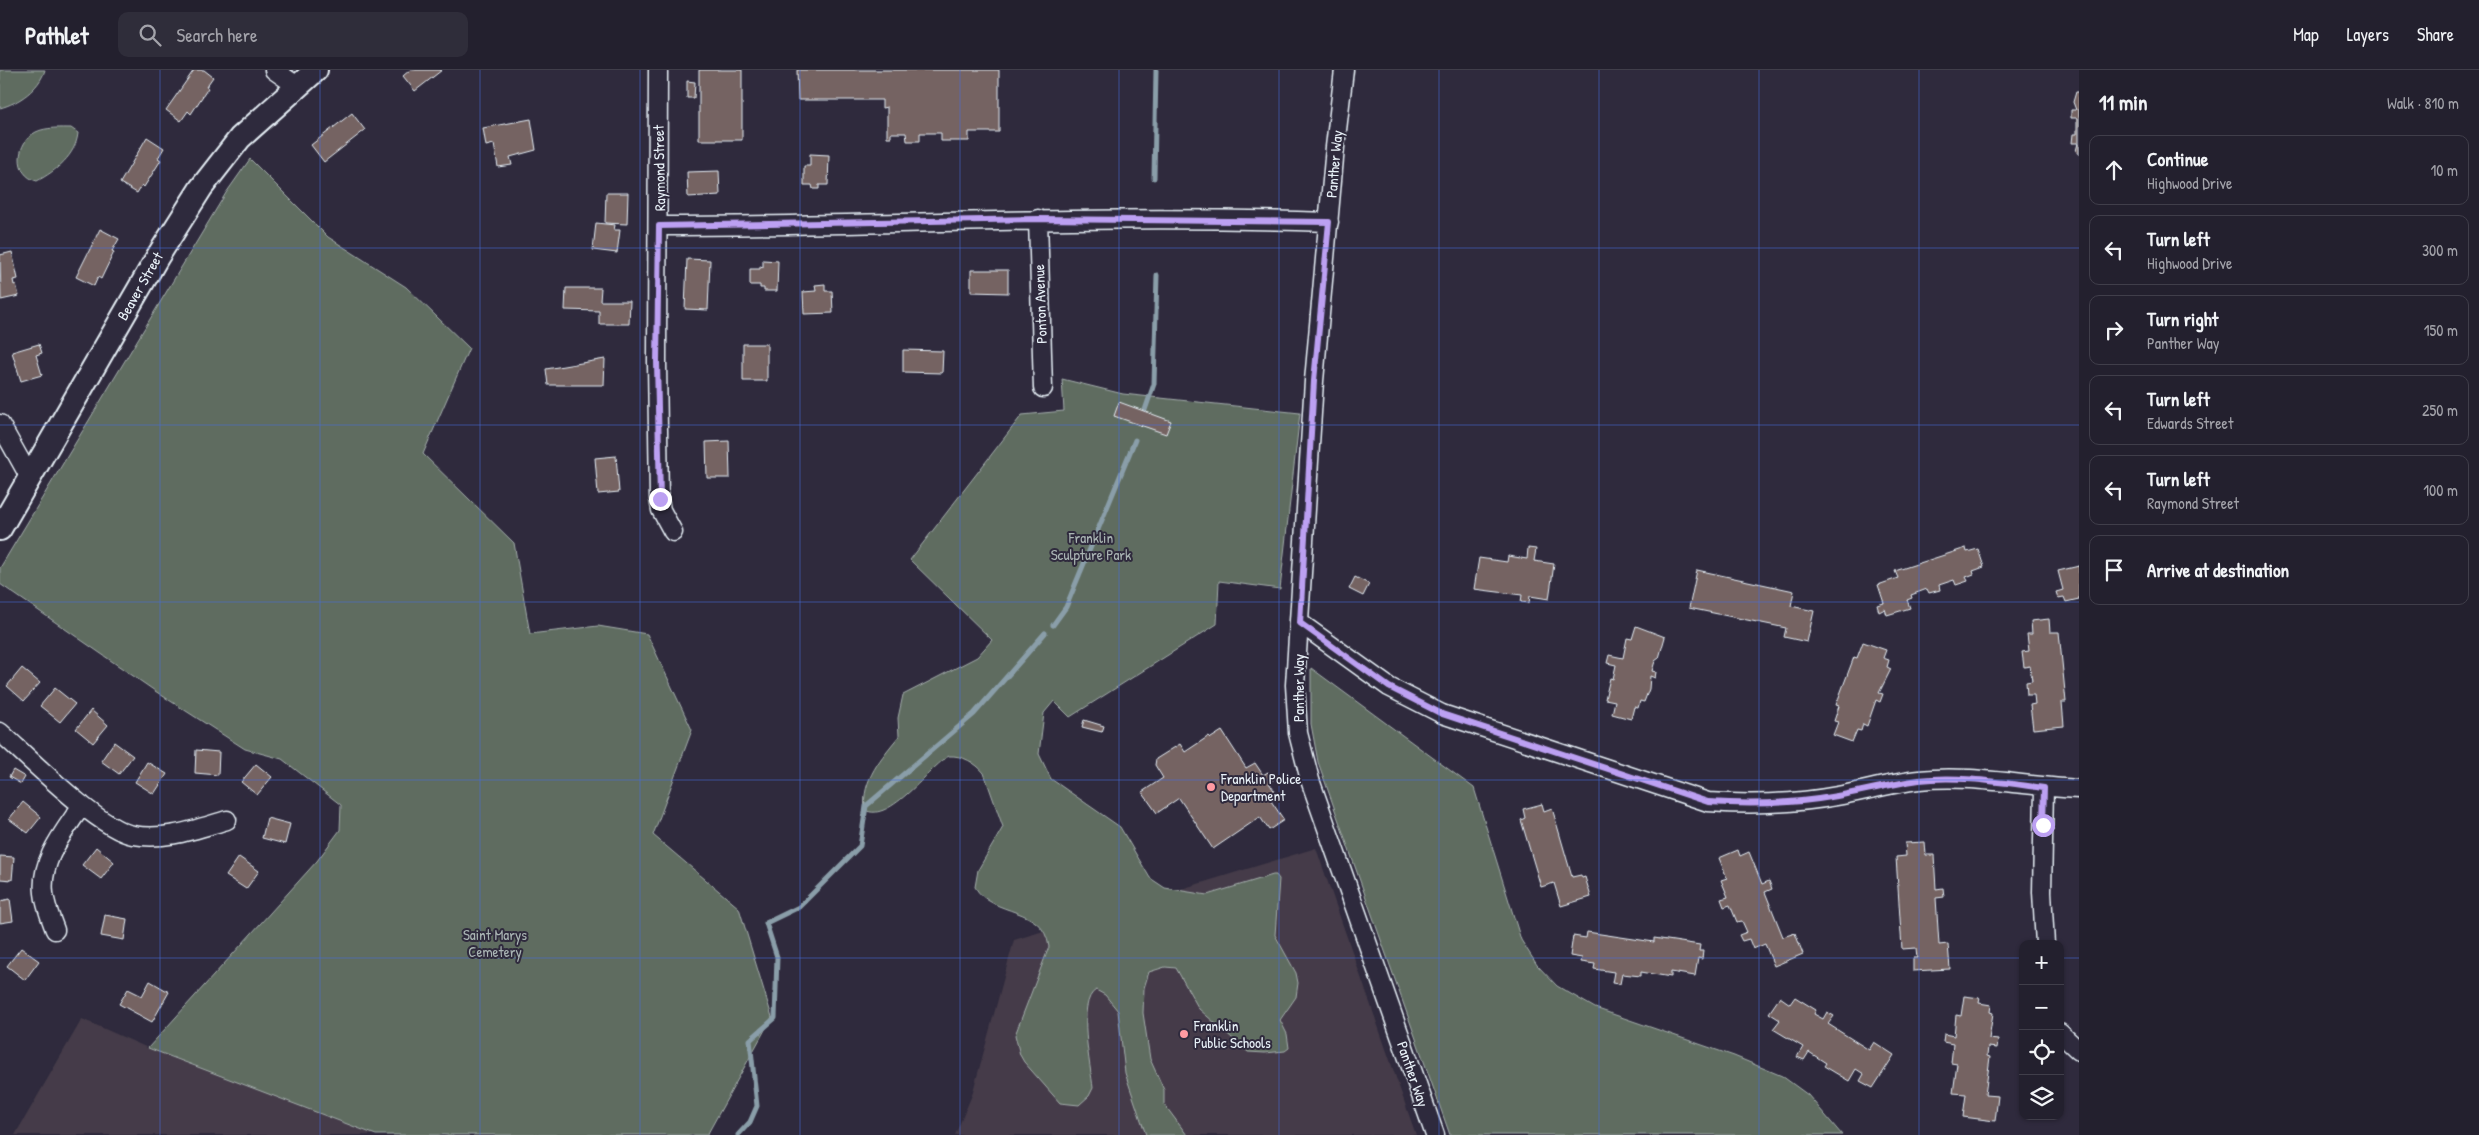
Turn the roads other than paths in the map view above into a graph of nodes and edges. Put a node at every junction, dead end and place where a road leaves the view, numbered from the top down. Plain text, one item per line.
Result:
1 (274, 70) edge
2 (316, 70) edge
3 (658, 70) edge
4 (1344, 70) edge
5 (297, 86) junction
6 (1038, 219) junction
7 (1329, 222) junction
8 (659, 226) junction
9 (1043, 388) dead end
10 (0, 424) edge
11 (29, 476) junction
12 (0, 529) edge
13 (673, 532) dead end
14 (1300, 623) junction
15 (0, 732) edge
16 (2044, 788) junction
17 (2079, 790) edge
18 (82, 805) junction
19 (227, 820) dead end
20 (55, 930) dead end
21 (2045, 940) edge
22 (2064, 1037) edge
23 (2079, 1051) edge
24 (1434, 1135) edge

1 - 5 street
2 - 5 main road, Beaver Street
3 - 8 street, Raymond Street
4 - 7 street, Panther Way
5 - 11 main road, Beaver Street
6 - 7 street
6 - 8 street
6 - 9 street, Ponton Avenue
7 - 14 street, Panther Way
8 - 13 street, Raymond Street
10 - 11 street
11 - 12 main road, Beaver Street
14 - 16 street
14 - 24 street, Panther Way
15 - 18 street
16 - 17 street
16 - 21 street
18 - 19 street
18 - 20 street
22 - 23 street

